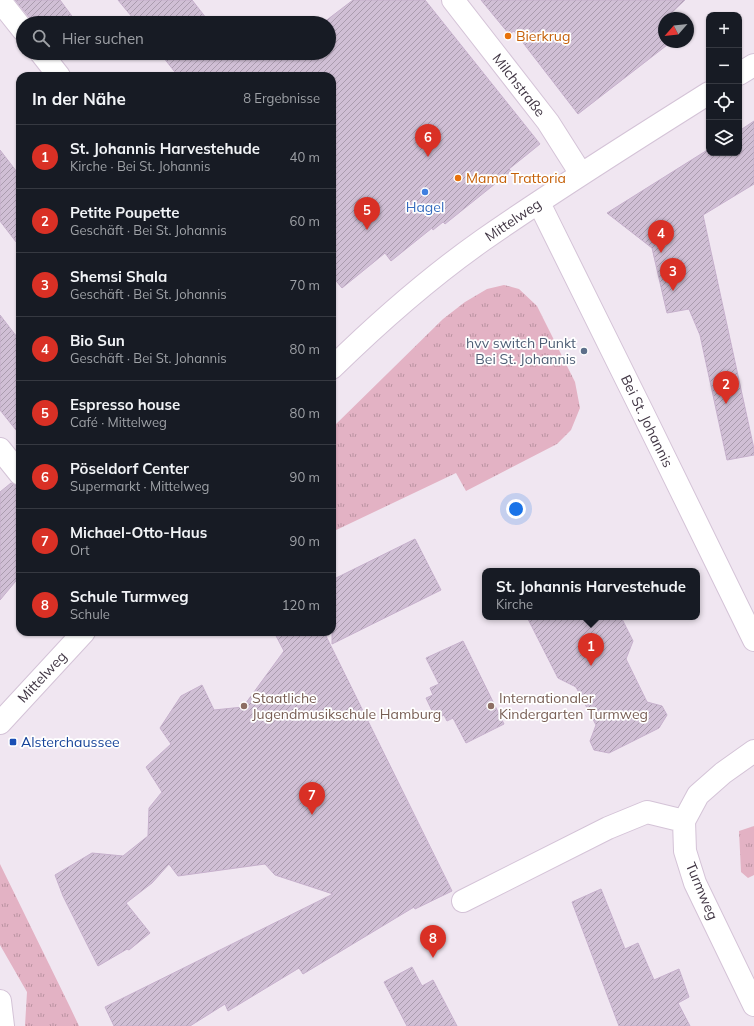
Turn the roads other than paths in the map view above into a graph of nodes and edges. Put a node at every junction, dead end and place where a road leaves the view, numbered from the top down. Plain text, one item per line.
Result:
1 (454, 0) edge
2 (0, 1) edge
3 (16, 21) edge
4 (46, 60) edge
5 (754, 65) edge
6 (56, 72) edge
7 (742, 72) edge
8 (706, 95) edge
9 (581, 174) junction
10 (539, 203) junction
11 (336, 364) edge
12 (0, 450) edge
13 (16, 469) edge
14 (80, 636) edge
15 (754, 640) edge
16 (0, 723) edge
17 (754, 751) edge
18 (684, 821) junction
19 (463, 901) dead end
20 (0, 1001) edge
21 (754, 1005) edge
22 (3, 1026) edge

1 - 9 street, Milchstraße
2 - 3 street
4 - 6 street
5 - 7 street
8 - 9 street, Mittelweg
9 - 10 street, Mittelweg
10 - 11 street, Mittelweg
10 - 15 street, Bei St. Johannis
12 - 13 street
14 - 16 street, Mittelweg
17 - 18 street
18 - 19 street
18 - 21 street, Turmweg
20 - 22 street

